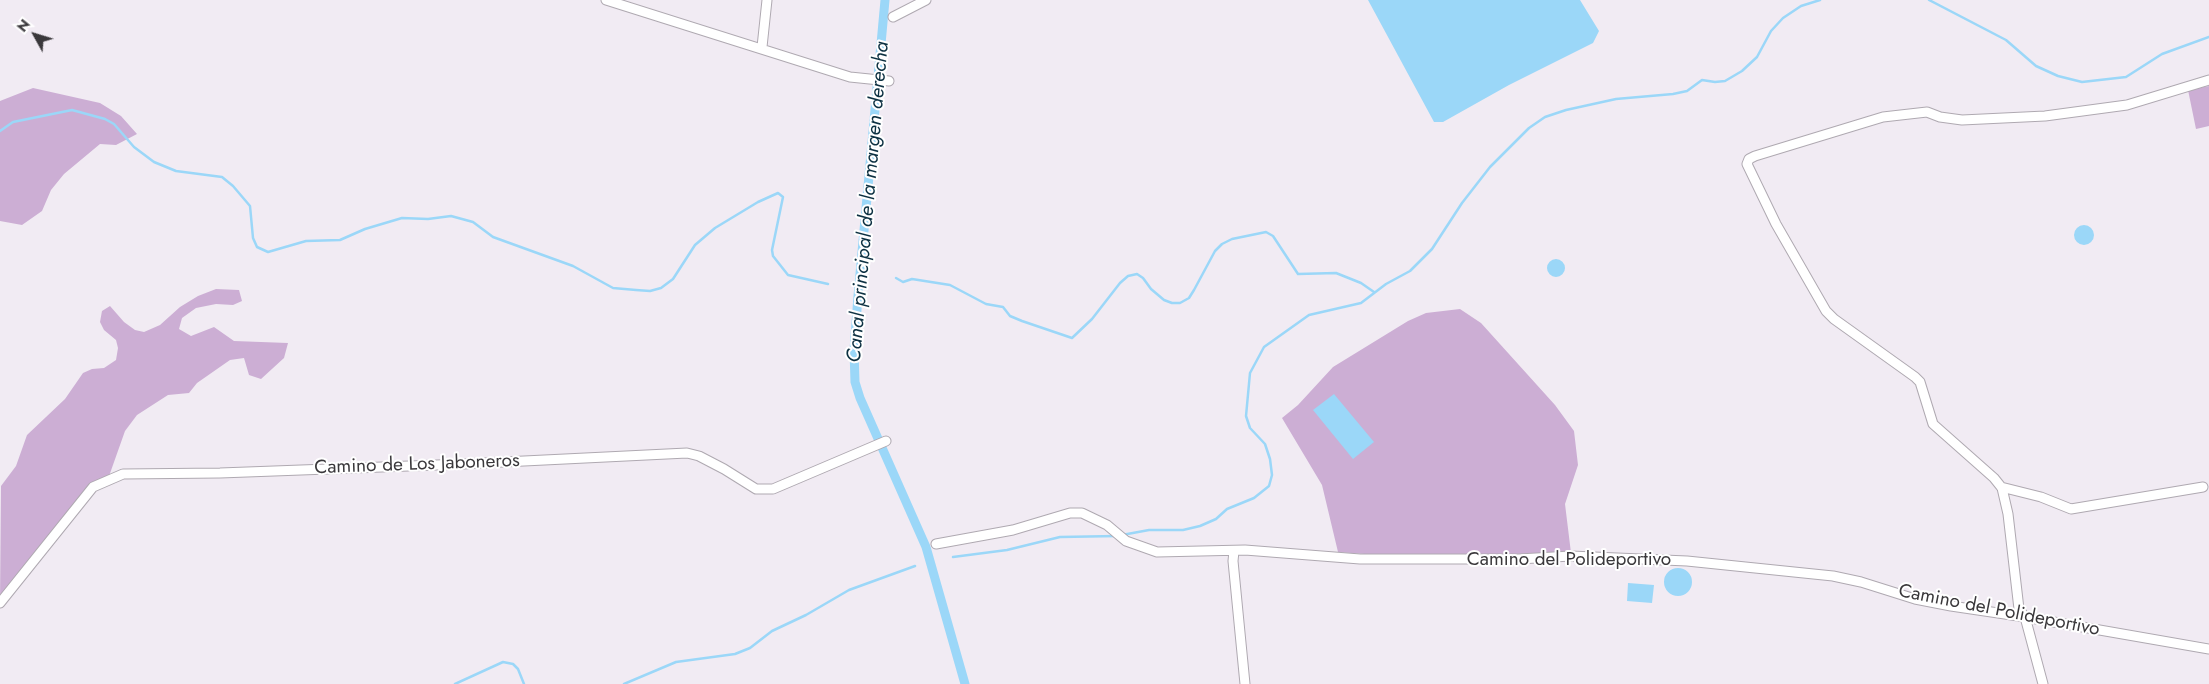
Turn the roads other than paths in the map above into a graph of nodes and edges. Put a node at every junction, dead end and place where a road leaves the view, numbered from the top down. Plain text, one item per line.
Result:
1 (606, 0) edge
2 (767, 0) edge
3 (926, 0) edge
4 (893, 17) dead end
5 (762, 47) junction
6 (2209, 80) edge
7 (888, 81) dead end
8 (886, 441) dead end
9 (2001, 487) junction
10 (2203, 487) dead end
11 (936, 544) dead end
12 (1234, 551) junction
13 (0, 603) edge
14 (2025, 617) junction
15 (2209, 649) edge
16 (1245, 684) edge
17 (2043, 684) edge

1 - 5 street
2 - 5 street
3 - 4 street
5 - 7 street
6 - 9 street
8 - 13 street, Camino de Los Jaboneros
9 - 10 street
9 - 14 street
11 - 12 street, Camino del Polideportivo
12 - 14 street, Camino del Polideportivo
12 - 16 street
14 - 15 street, Camino del Polideportivo
14 - 17 street

